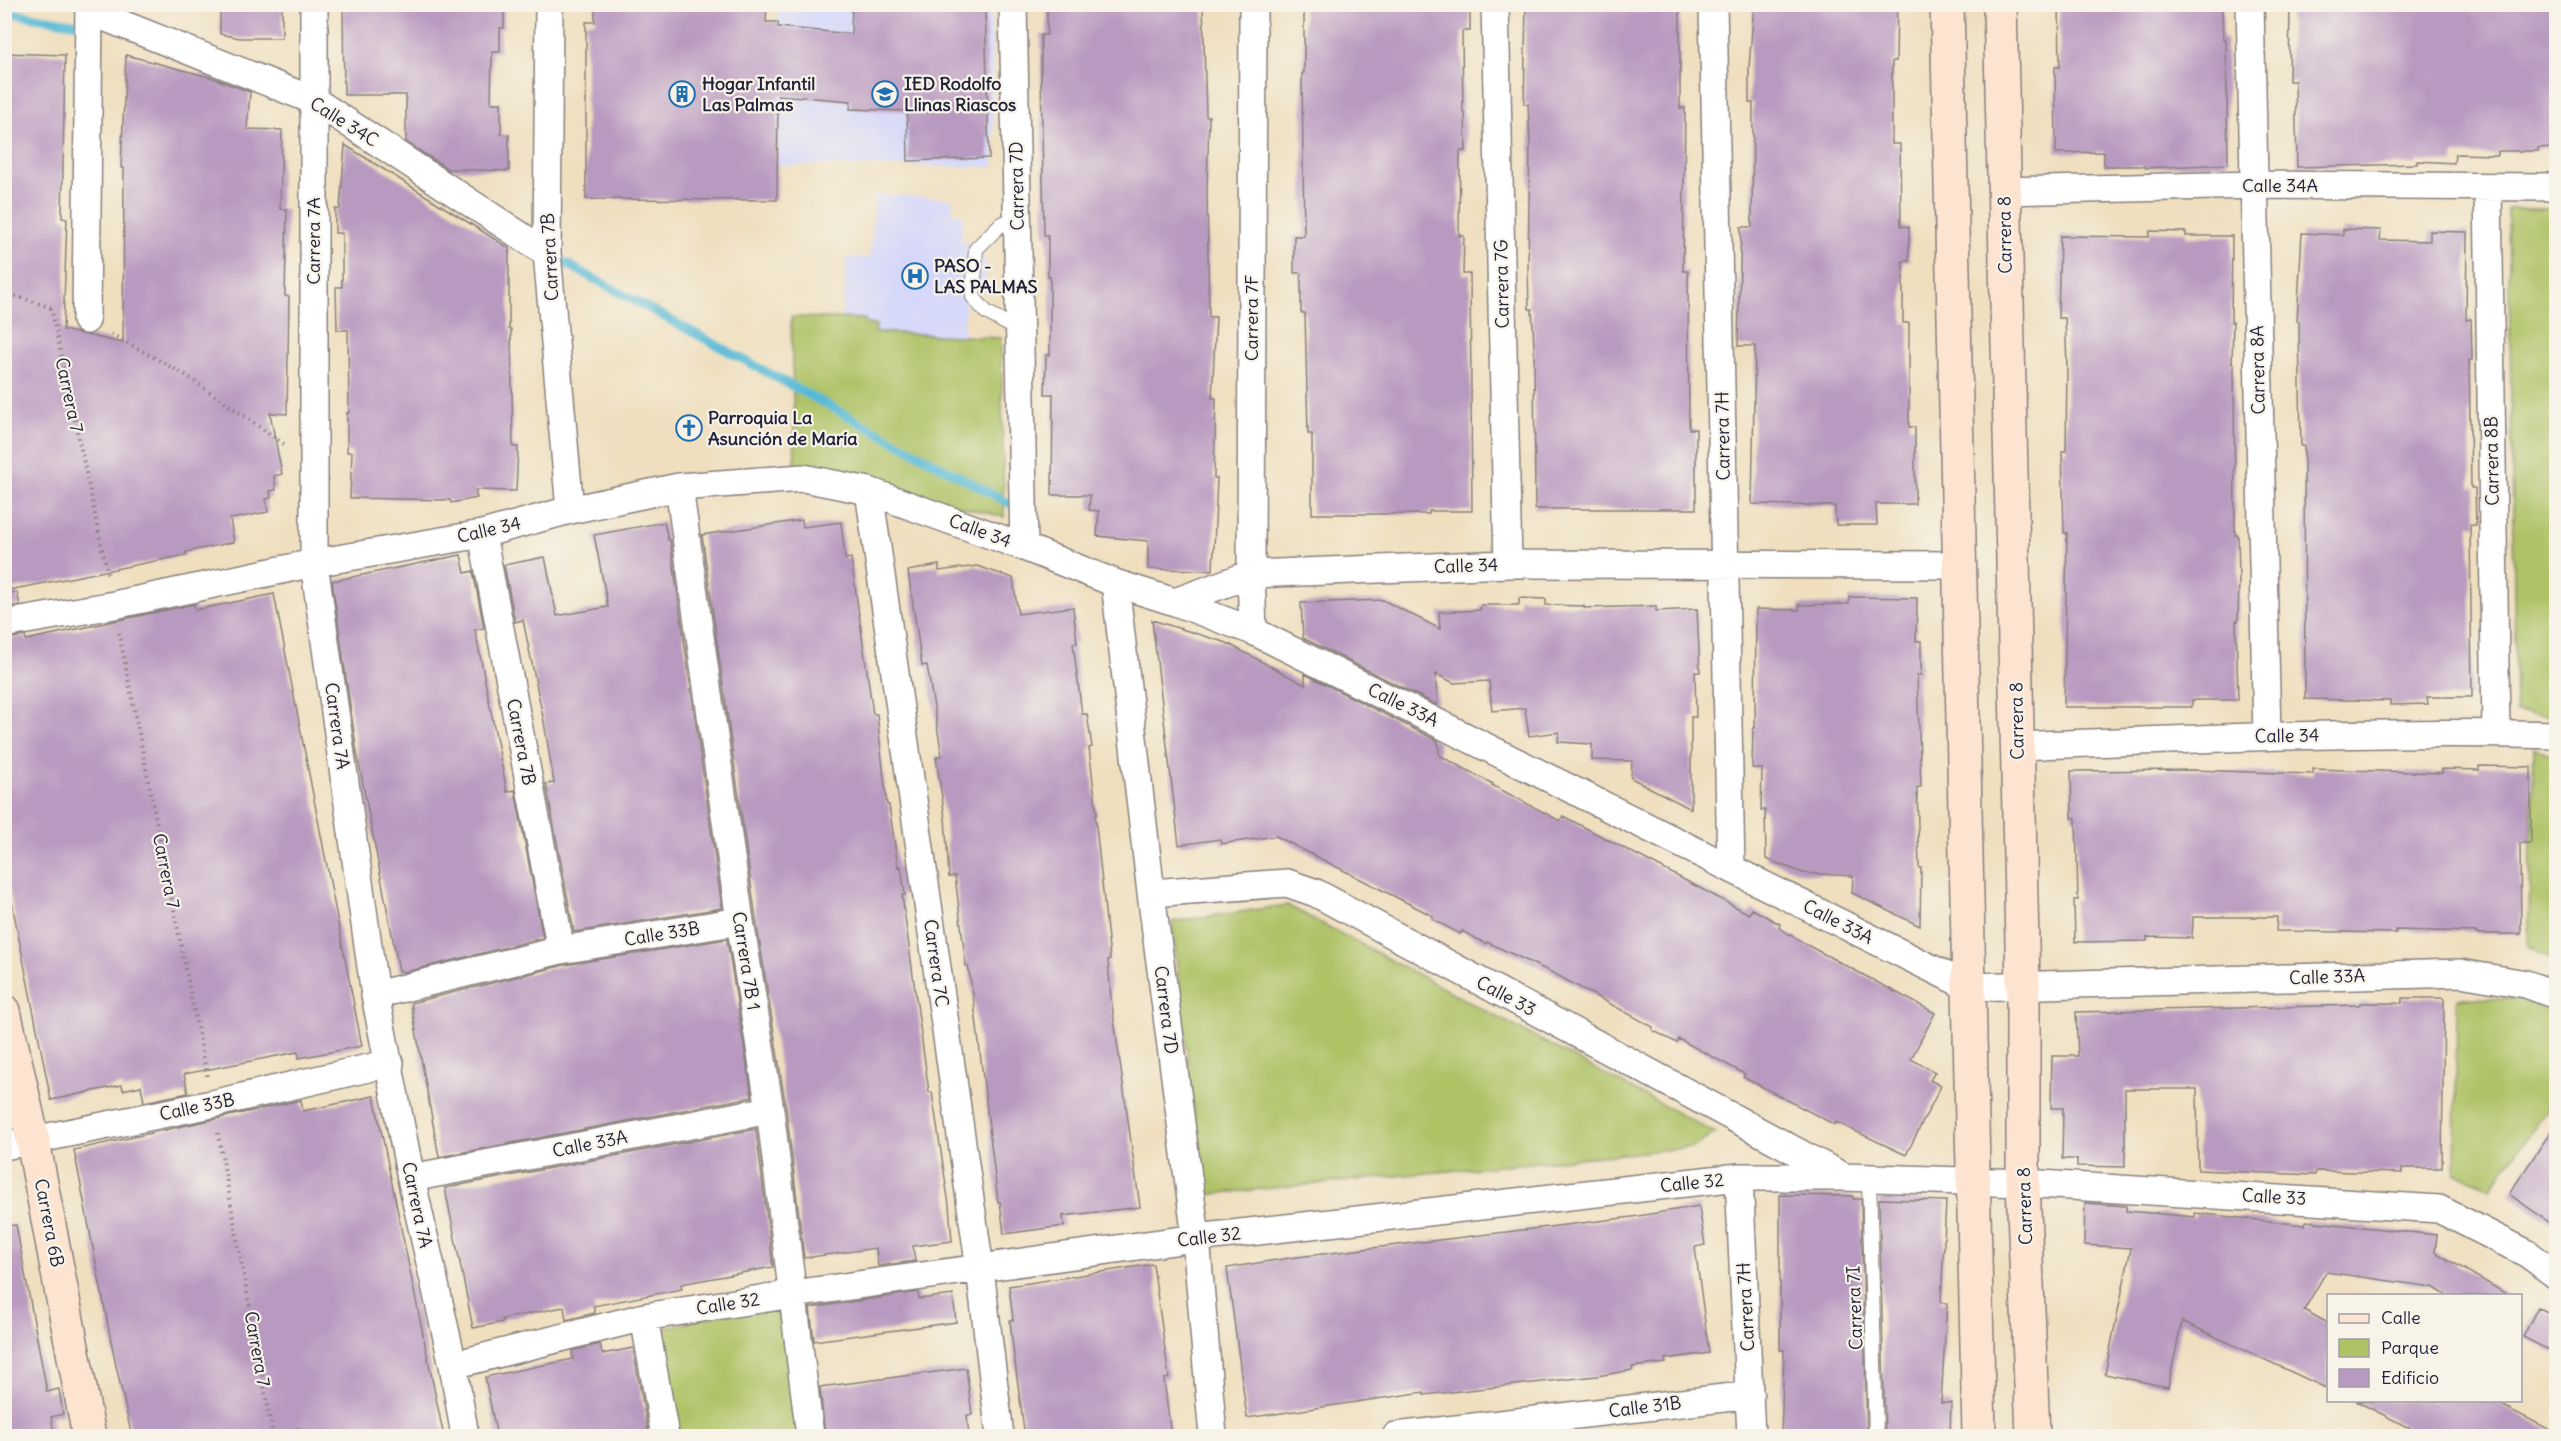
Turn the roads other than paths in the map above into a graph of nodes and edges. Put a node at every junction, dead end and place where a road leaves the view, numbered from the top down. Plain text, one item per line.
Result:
1 (314, 4) edge
2 (549, 4) edge
3 (1013, 4) edge
4 (1253, 4) edge
5 (1495, 4) edge
6 (1713, 4) edge
7 (1947, 4) edge
8 (2000, 4) edge
9 (2250, 4) edge
10 (89, 8) edge
11 (315, 101) junction
12 (2254, 185) junction
13 (2556, 187) edge
14 (2488, 188) junction
15 (2004, 191) junction
16 (1018, 219) junction
17 (547, 254) junction
18 (86, 320) road end
19 (1020, 331) junction
20 (679, 487) junction
21 (868, 491) junction
22 (570, 510) junction
23 (482, 534) junction
24 (1024, 547) junction
25 (314, 563) junction
26 (1508, 564) junction
27 (1960, 565) junction
28 (1727, 566) junction
29 (1251, 574) junction
30 (1115, 584) junction
31 (1175, 602) junction
32 (4, 624) edge
33 (1253, 631) junction
34 (2496, 733) junction
35 (2556, 735) edge
36 (2267, 736) junction
37 (2018, 746) junction
38 (1731, 868) junction
39 (1151, 893) junction
40 (740, 921) junction
41 (561, 950) junction
42 (2024, 985) junction
43 (1968, 987) junction
44 (375, 995) junction
45 (2556, 995) edge
46 (4, 1011) edge
47 (390, 1064) junction
48 (770, 1110) junction
49 (19, 1144) edge
50 (1739, 1177) junction
51 (411, 1178) junction
52 (1856, 1178) junction
53 (1973, 1183) junction
54 (2023, 1183) junction
55 (1196, 1238) junction
56 (980, 1269) junction
57 (2556, 1275) edge
58 (793, 1294) junction
59 (644, 1317) junction
60 (453, 1365) junction
61 (1750, 1395) junction
62 (89, 1437) edge
63 (465, 1437) edge
64 (666, 1437) edge
65 (810, 1437) edge
66 (1000, 1437) edge
67 (1213, 1437) edge
68 (1396, 1437) edge
69 (1751, 1437) edge
70 (1876, 1437) edge
71 (1978, 1437) edge
72 (2033, 1437) edge

1 - 11 street, Carrera 7A
2 - 17 street, Carrera 7B
3 - 16 street, Carrera 7D
4 - 29 street, Carrera 7F
5 - 26 street, Carrera 7G
6 - 28 street, Carrera 7H
7 - 27 street
8 - 15 street, Carrera 8
9 - 12 street, Carrera 8A
10 - 11 street, Calle 34C
10 - 18 street
11 - 17 street, Calle 34C
11 - 25 street, Carrera 7A
12 - 14 street, Calle 34A
12 - 15 street, Calle 34A
12 - 36 street, Carrera 8A
13 - 14 street, Calle 34A
14 - 34 street, Carrera 8B
15 - 37 street, Carrera 8
16 - 19 street, Carrera 7D
16 - 19 lane
17 - 22 street, Carrera 7B
19 - 24 street, Carrera 7D
20 - 21 street, Calle 34
20 - 22 street, Calle 34
20 - 40 street, Carrera 7B 1
21 - 24 street, Calle 34
21 - 56 street, Carrera 7C
22 - 23 street, Calle 34
23 - 25 street, Calle 34
23 - 41 street, Carrera 7B
24 - 30 street, Calle 34
25 - 32 street, Calle 34
25 - 44 street, Carrera 7A
26 - 28 street, Calle 34
26 - 29 street, Calle 34
27 - 28 street, Calle 34
27 - 43 street
28 - 38 street, Carrera 7H
29 - 31 street, Calle 34
29 - 33 street, Carrera 7F
30 - 31 street, Calle 34
30 - 39 street, Carrera 7D
31 - 33 street, Calle 33A
33 - 38 street, Calle 33A
34 - 35 street, Calle 34
34 - 36 street, Calle 34
36 - 37 street, Calle 34
37 - 42 street, Carrera 8
38 - 43 street, Calle 33A
39 - 52 street, Calle 33
39 - 55 street, Carrera 7D
40 - 41 street, Calle 33B
40 - 48 street, Carrera 7B 1
41 - 44 street, Calle 33B
42 - 43 street, Calle 33A
42 - 45 street, Calle 33A
42 - 54 street, Carrera 8
43 - 53 street
44 - 47 street, Carrera 7A
46 - 49 street, Carrera 6B
47 - 49 street, Calle 33B
47 - 51 street, Carrera 7A
48 - 51 street, Calle 33A
48 - 58 street, Carrera 7B 1
49 - 62 street, Carrera 6B
50 - 52 street, Calle 32
50 - 55 street, Calle 32
50 - 61 street, Carrera 7H
51 - 60 street, Carrera 7A
52 - 53 street, Calle 32
52 - 70 lane, Carrera 7I
53 - 54 street, Calle 33
53 - 71 street
54 - 57 street, Calle 33
54 - 72 street, Carrera 8
55 - 56 street, Calle 32
55 - 67 street, Carrera 7D
56 - 58 street, Calle 32
56 - 66 street, Carrera 7C
58 - 59 street, Calle 32
58 - 65 street, Carrera 7B 1
59 - 60 street, Calle 32
59 - 64 street
60 - 63 street, Carrera 7A
61 - 68 street, Calle 31B
61 - 69 street, Carrera 7H

